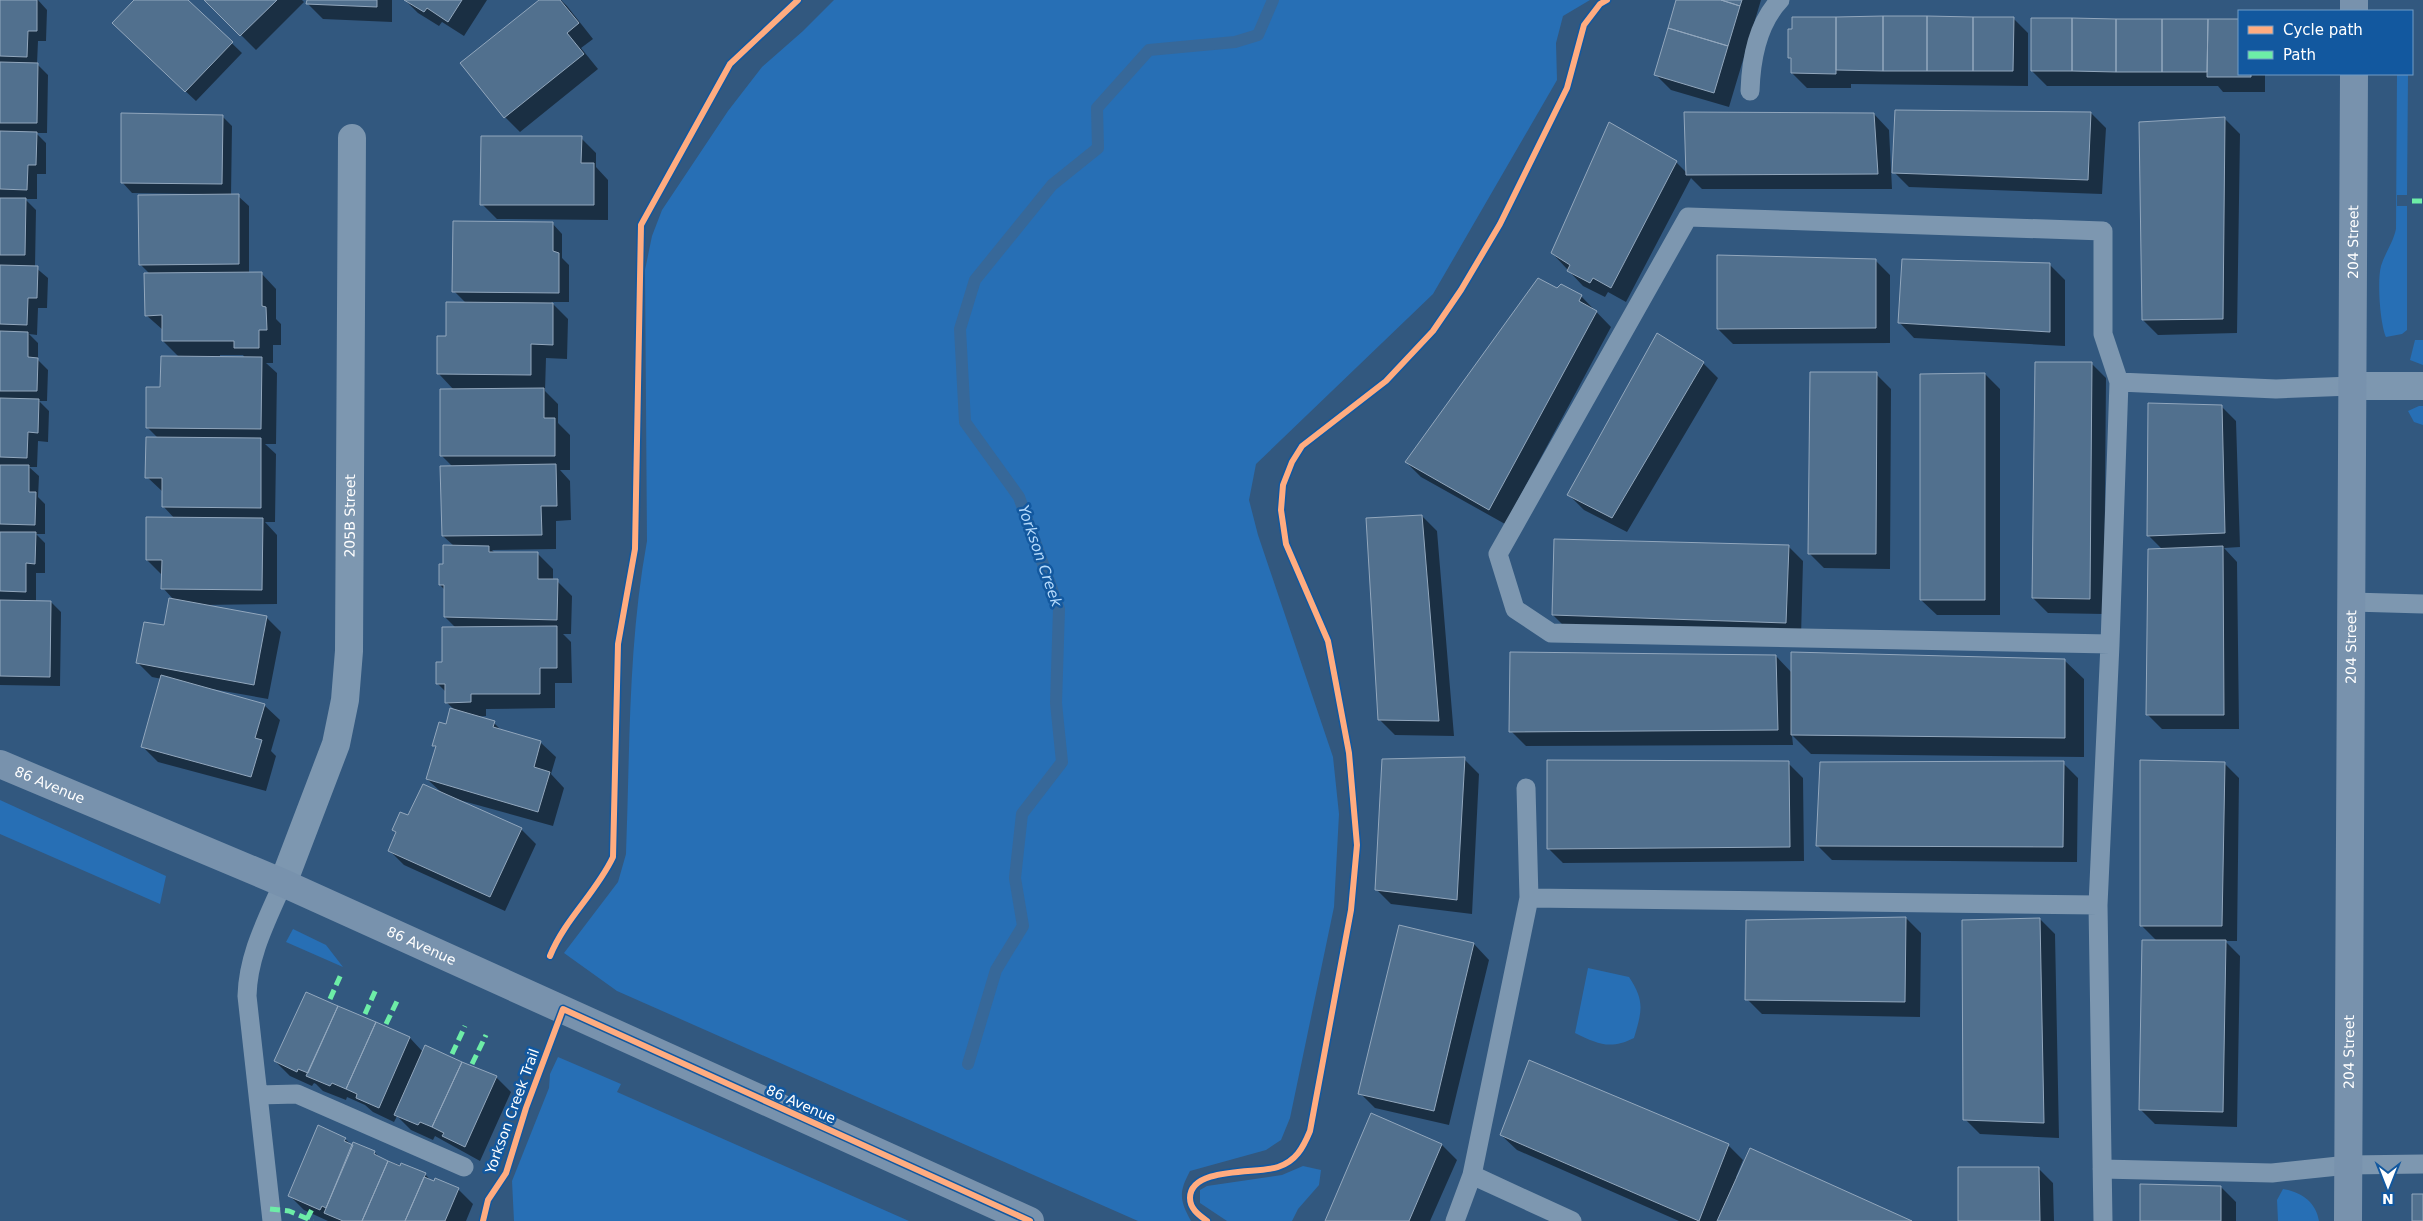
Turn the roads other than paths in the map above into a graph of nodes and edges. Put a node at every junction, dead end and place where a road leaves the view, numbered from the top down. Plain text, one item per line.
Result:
1 (1780, 0) edge
2 (2354, 75) edge
3 (1750, 91) dead end
4 (352, 138) dead end
5 (2119, 382) junction
6 (2352, 386) junction
7 (2423, 386) edge
8 (2352, 602) junction
9 (2423, 604) edge
10 (2110, 644) junction
11 (0, 764) edge
12 (1526, 788) dead end
13 (283, 883) junction
14 (1529, 898) junction
15 (2098, 906) junction
16 (258, 1095) junction
17 (2423, 1164) edge
18 (2348, 1165) junction
19 (464, 1167) dead end
20 (2102, 1169) junction
21 (1472, 1175) junction
22 (272, 1221) edge
23 (1030, 1221) edge
24 (1455, 1221) edge
25 (1572, 1221) edge
26 (2103, 1221) edge
27 (2348, 1221) edge

1 - 3 lane
2 - 6 street, 204 Street
4 - 13 street, 205B Street
5 - 6 lane
5 - 10 lane
5 - 10 lane
6 - 7 street
6 - 8 street, 204 Street
8 - 9 lane
8 - 18 street, 204 Street
10 - 15 lane
11 - 13 street, 86 Avenue
12 - 14 lane
13 - 16 lane
13 - 23 street, 86 Avenue
14 - 15 lane
14 - 21 lane
15 - 20 lane
16 - 19 lane
16 - 22 lane
17 - 18 lane
18 - 20 lane
18 - 27 street, 204 Street
20 - 26 lane
21 - 24 lane
21 - 25 lane

